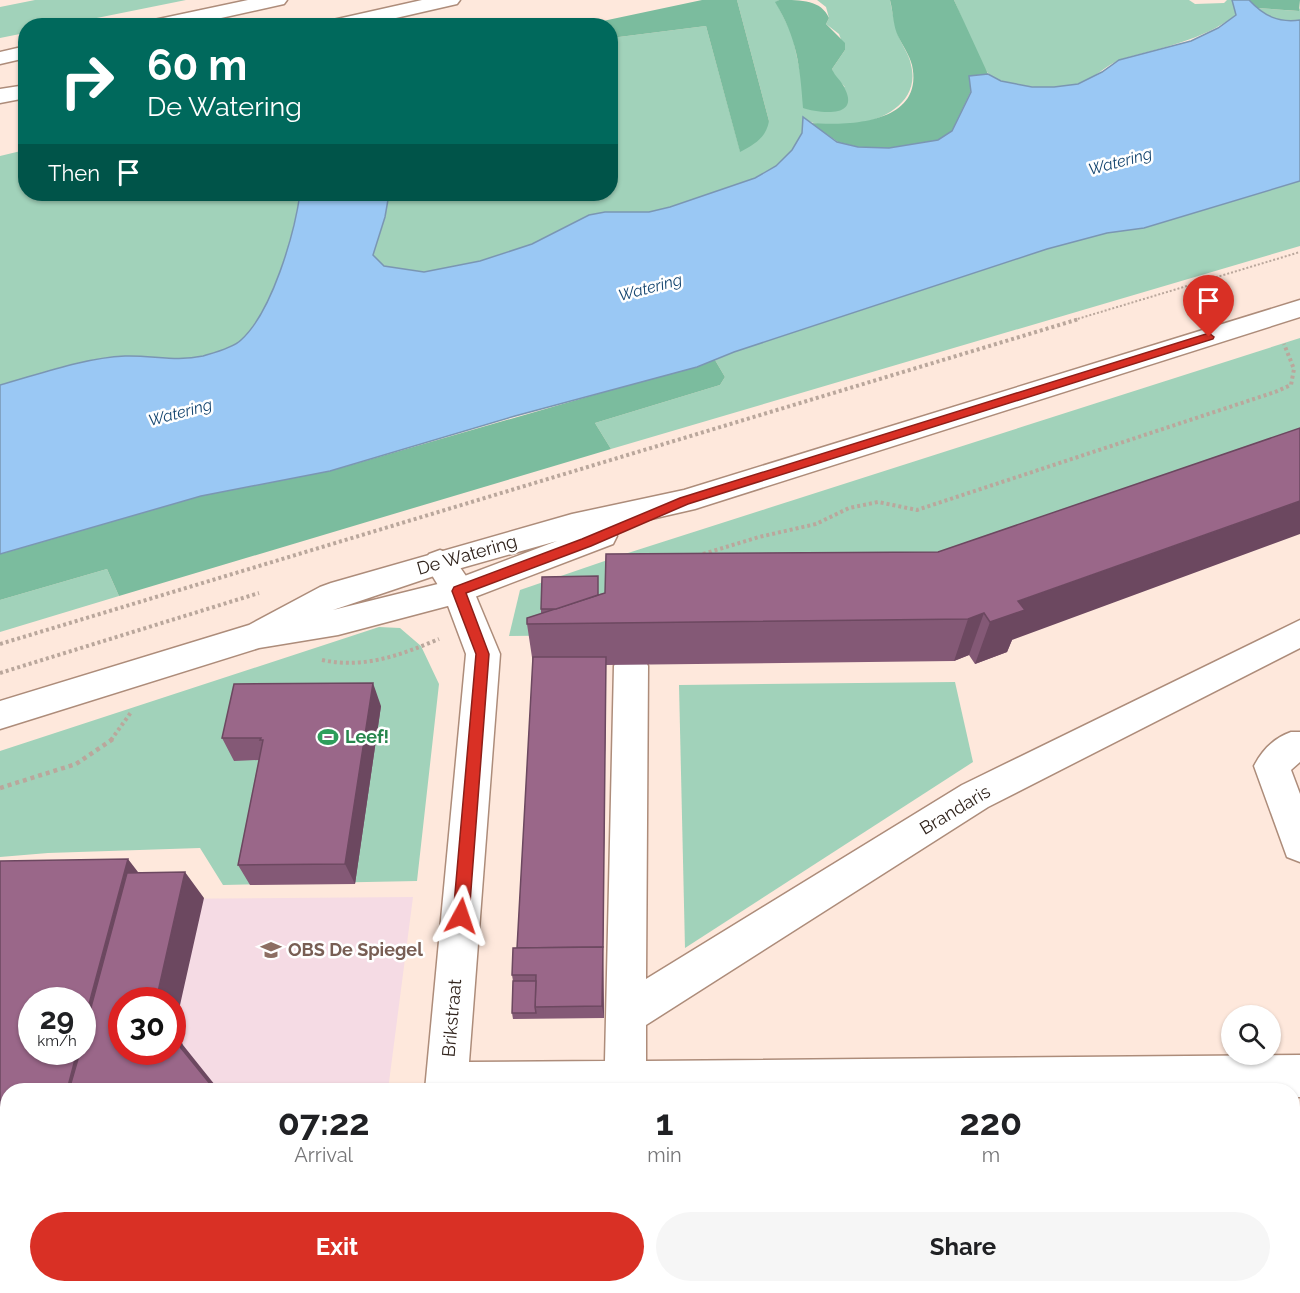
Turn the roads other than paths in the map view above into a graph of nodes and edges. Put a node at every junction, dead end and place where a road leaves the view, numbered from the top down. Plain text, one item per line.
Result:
1 (277, 0) edge
2 (450, 0) edge
3 (192, 18) edge
4 (368, 18) edge
5 (18, 54) edge
6 (0, 58) edge
7 (18, 93) edge
8 (0, 96) edge
9 (1300, 308) edge
10 (449, 576) junction
11 (1300, 633) edge
12 (631, 666) edge
13 (0, 715) edge
14 (1300, 747) edge
15 (1300, 845) edge
16 (626, 1016) junction
17 (1300, 1076) edge
18 (625, 1082) junction
19 (446, 1083) edge
20 (589, 1083) edge
21 (729, 1083) edge
22 (1018, 1083) edge

1 - 3 main road
2 - 4 main road
5 - 6 main road
7 - 8 main road
9 - 10 main road, De Watering
10 - 13 main road, De Watering
10 - 19 main road, Brikstraat
11 - 16 main road, Brandaris
12 - 16 main road
14 - 15 main road
16 - 18 main road
17 - 22 main road
18 - 20 main road
18 - 21 main road

